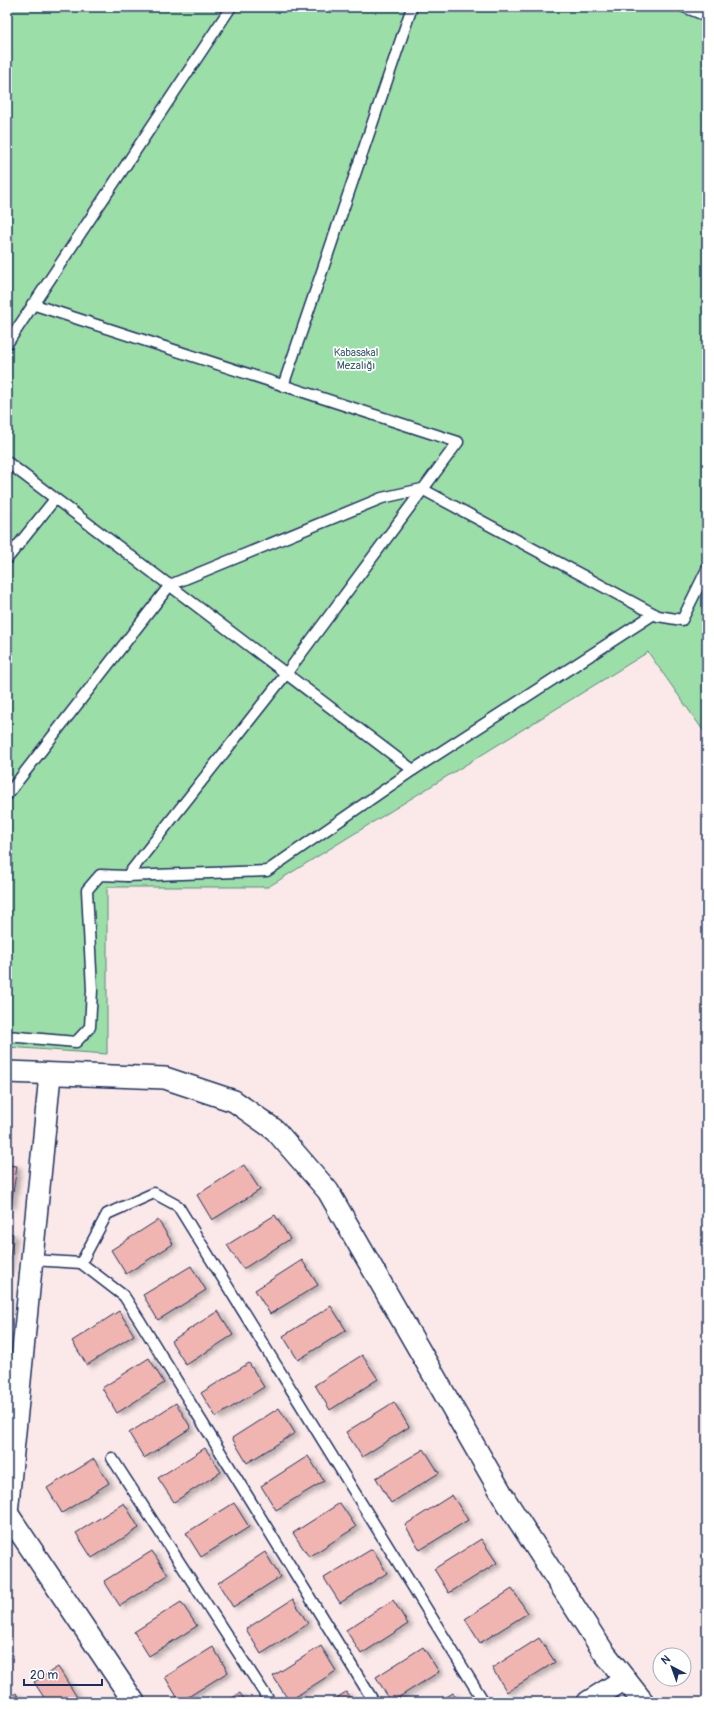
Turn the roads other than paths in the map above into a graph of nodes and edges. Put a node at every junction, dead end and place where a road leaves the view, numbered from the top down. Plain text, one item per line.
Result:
1 (231, 7) edge
2 (412, 7) edge
3 (684, 7) edge
4 (707, 16) edge
5 (32, 304) junction
6 (7, 344) edge
7 (283, 386) junction
8 (7, 462) edge
9 (422, 489) junction
10 (55, 499) junction
11 (7, 559) edge
12 (707, 570) edge
13 (170, 585) junction
14 (654, 614) junction
15 (286, 674) junction
16 (413, 770) junction
17 (7, 795) edge
18 (127, 876) junction
19 (7, 1036) edge
20 (7, 1072) edge
21 (50, 1075) junction
22 (32, 1260) junction
23 (81, 1263) junction
24 (10, 1446) edge
25 (112, 1458) dead end
26 (7, 1513) edge
27 (625, 1679) junction
28 (134, 1702) edge
29 (270, 1702) edge
30 (374, 1702) edge
31 (484, 1702) edge
32 (588, 1702) edge
33 (643, 1702) edge

1 - 5 lane
2 - 7 lane
3 - 4 lane
5 - 6 lane
5 - 7 lane
7 - 9 lane
8 - 10 lane
9 - 13 lane
9 - 14 lane
9 - 15 lane
10 - 11 lane
10 - 13 lane
12 - 14 lane
13 - 15 lane
13 - 17 lane
14 - 16 lane
15 - 16 lane
15 - 18 lane
16 - 18 lane
18 - 19 lane
20 - 21 street
21 - 22 street
21 - 27 street
22 - 23 lane
22 - 24 street
23 - 30 lane
23 - 31 lane
24 - 26 street
25 - 29 lane
26 - 28 street
27 - 32 street
27 - 33 street

